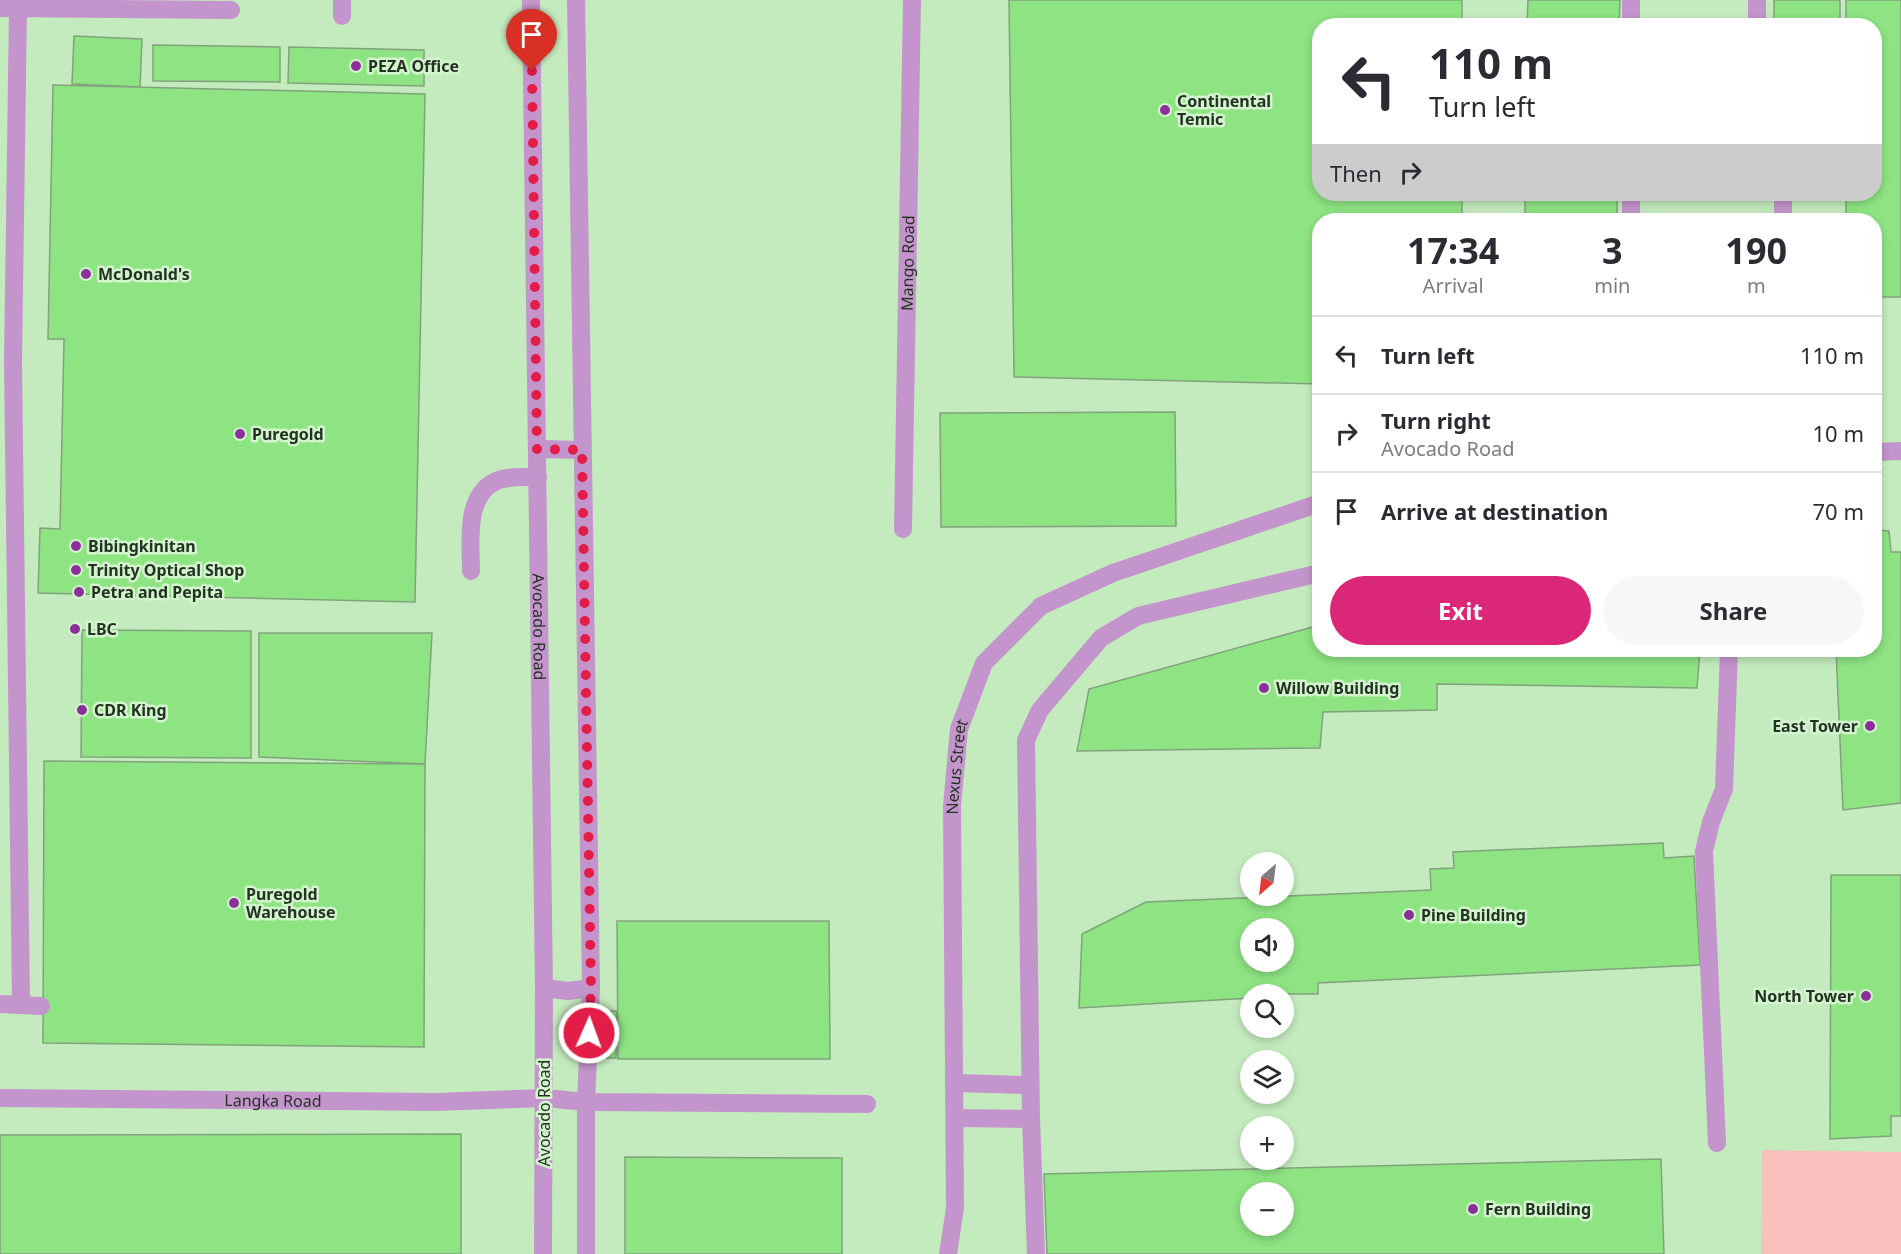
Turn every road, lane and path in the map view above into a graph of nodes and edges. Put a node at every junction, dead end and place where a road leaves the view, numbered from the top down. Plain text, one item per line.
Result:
1 (531, 0) edge
2 (576, 0) edge
3 (912, 0) edge
4 (1631, 0) edge
5 (1756, 0) edge
6 (9, 8) edge
7 (231, 10) dead end
8 (1631, 18) edge
9 (1757, 18) edge
10 (6, 362) edge
11 (537, 449) junction
12 (582, 450) junction
13 (1901, 451) edge
14 (1882, 452) edge
15 (538, 477) junction
16 (1312, 506) edge
17 (8, 517) edge
18 (903, 529) dead end
19 (471, 571) dead end
20 (1312, 575) edge
21 (1729, 657) edge
22 (544, 988) junction
23 (591, 988) junction
24 (0, 1004) edge
25 (21, 1005) junction
26 (41, 1006) dead end
27 (954, 1083) junction
28 (1030, 1085) junction
29 (0, 1098) edge
30 (545, 1098) junction
31 (586, 1102) junction
32 (867, 1104) dead end
33 (955, 1118) junction
34 (1031, 1119) junction
35 (1717, 1143) dead end
36 (543, 1254) edge
37 (586, 1254) edge
38 (948, 1254) edge
39 (1036, 1254) edge

1 - 11 street, Avocado Road
2 - 12 street
3 - 18 street, Mango Road
4 - 8 street
5 - 9 street
6 - 7 street
6 - 10 street
10 - 17 street
11 - 12 street
11 - 15 street, Avocado Road
12 - 23 street
13 - 14 street
15 - 19 street
15 - 22 street, Avocado Road
16 - 27 street, Nexus Street
17 - 25 street
20 - 28 street
21 - 35 street
22 - 23 street
22 - 30 street, Avocado Road
23 - 31 street
24 - 25 street
25 - 26 street
27 - 28 street
27 - 33 street, Nexus Street
28 - 34 street
29 - 30 street, Langka Road
30 - 31 street, Langka Road
30 - 36 street, Avocado Road
31 - 32 street, Langka Road
31 - 37 street
33 - 34 street
33 - 38 street, Nexus Street
34 - 39 street

